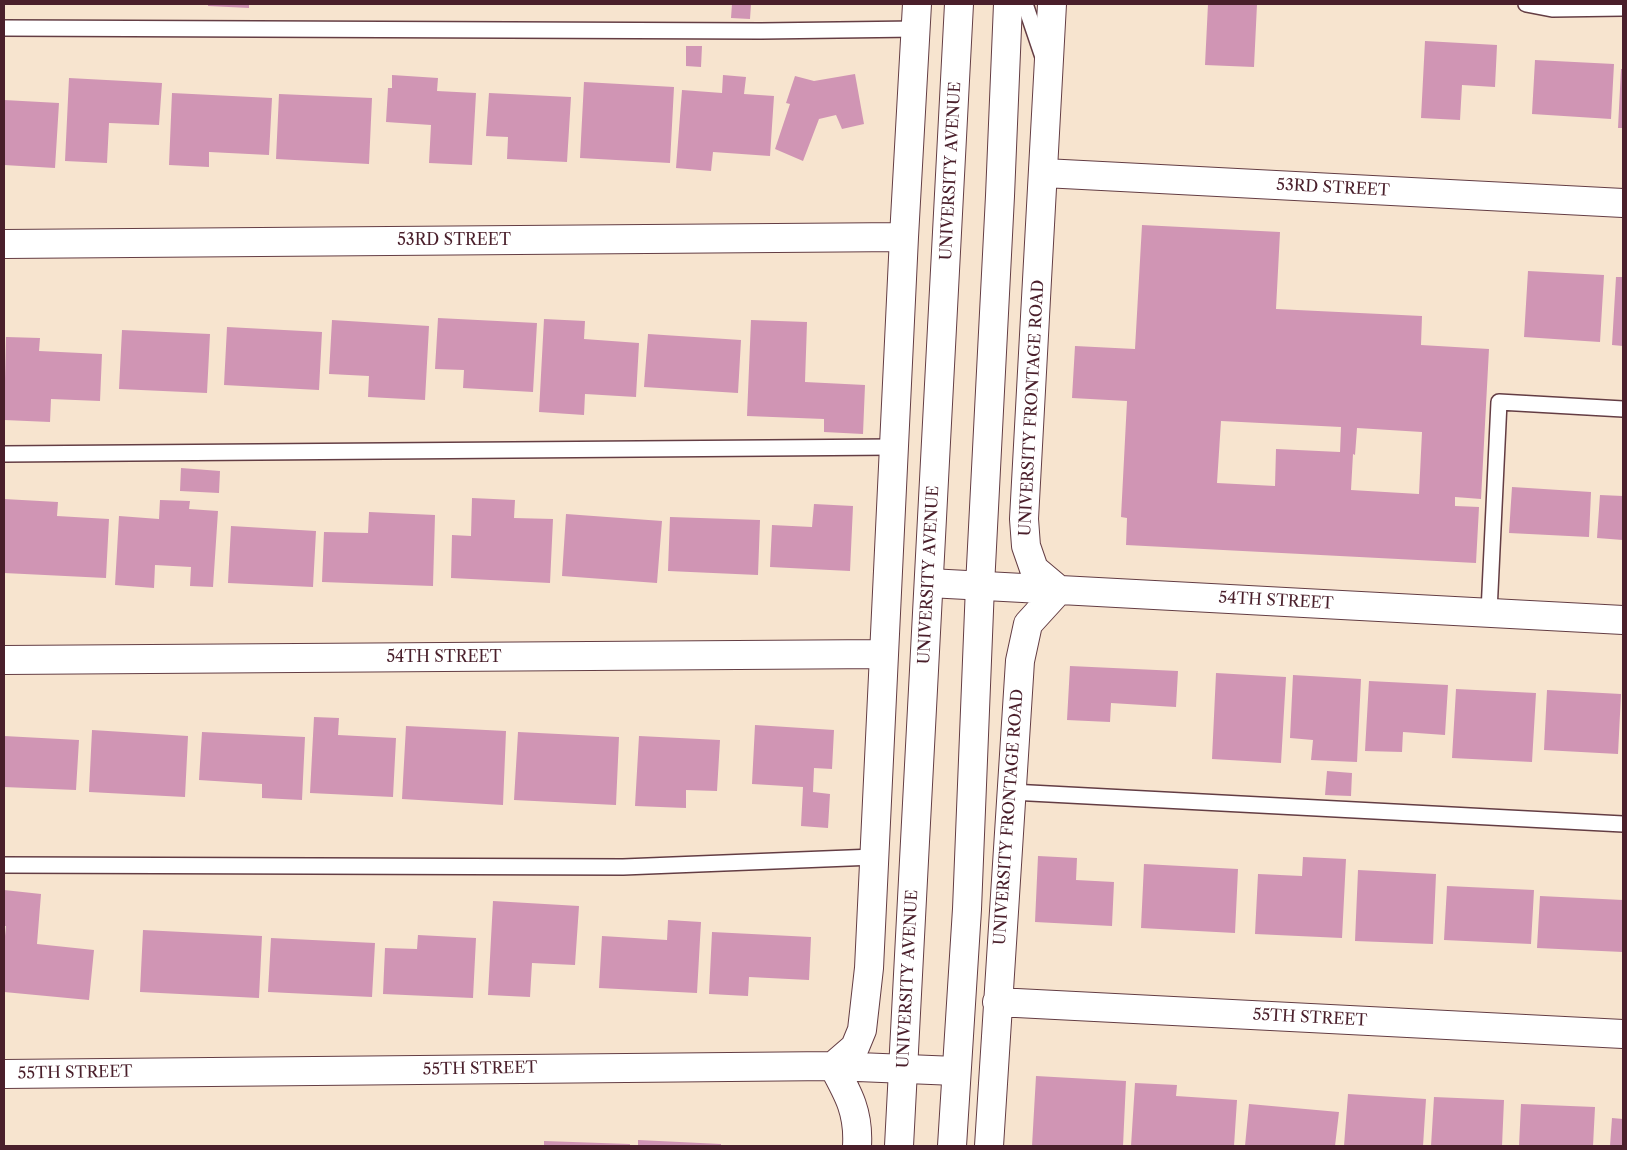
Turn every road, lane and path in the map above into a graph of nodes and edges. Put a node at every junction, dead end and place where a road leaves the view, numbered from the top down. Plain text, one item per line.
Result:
1 (959, 4) edge
2 (1008, 4) edge
3 (1025, 4) edge
4 (1052, 4) edge
5 (1526, 4) edge
6 (1623, 8) edge
7 (916, 16) edge
8 (4, 28) edge
9 (1048, 73) junction
10 (1044, 173) junction
11 (1623, 203) edge
12 (904, 237) junction
13 (4, 244) edge
14 (1623, 409) edge
15 (894, 447) junction
16 (4, 454) edge
17 (929, 583) junction
18 (980, 586) junction
19 (1059, 590) junction
20 (1489, 612) junction
21 (1623, 620) edge
22 (884, 654) junction
23 (4, 660) edge
24 (1011, 792) junction
25 (1623, 824) edge
26 (874, 857) junction
27 (4, 866) edge
28 (997, 1002) junction
29 (1623, 1034) edge
30 (833, 1066) junction
31 (904, 1069) junction
32 (956, 1071) junction
33 (4, 1074) edge
34 (857, 1146) edge
35 (900, 1146) edge
36 (952, 1146) edge
37 (989, 1146) edge

1 - 17 street, UNIVERSITY AVENUE
2 - 18 street
3 - 9 lane
4 - 9 street, UNIVERSITY FRONTAGE ROAD
5 - 6 lane
7 - 8 lane
7 - 12 street
9 - 10 street, UNIVERSITY FRONTAGE ROAD
10 - 11 street, 53RD STREET
10 - 19 street, UNIVERSITY FRONTAGE ROAD
12 - 13 street, 53RD STREET
12 - 15 street
14 - 20 lane
15 - 16 lane
15 - 22 street
17 - 18 street, 54TH STREET
17 - 31 street, UNIVERSITY AVENUE
18 - 19 street, 54TH STREET
18 - 32 street
19 - 20 street, 54TH STREET
19 - 24 street, UNIVERSITY FRONTAGE ROAD
20 - 21 street, 54TH STREET
22 - 23 street, 54TH STREET
22 - 26 street
24 - 25 lane
24 - 28 street, UNIVERSITY FRONTAGE ROAD
26 - 27 lane
26 - 30 street
28 - 29 street, 55TH STREET
28 - 37 street, UNIVERSITY FRONTAGE ROAD
30 - 31 street, 55TH STREET
30 - 33 street, 55TH STREET
30 - 34 street
31 - 32 street, 55TH STREET
31 - 35 street, UNIVERSITY AVENUE
32 - 36 street

